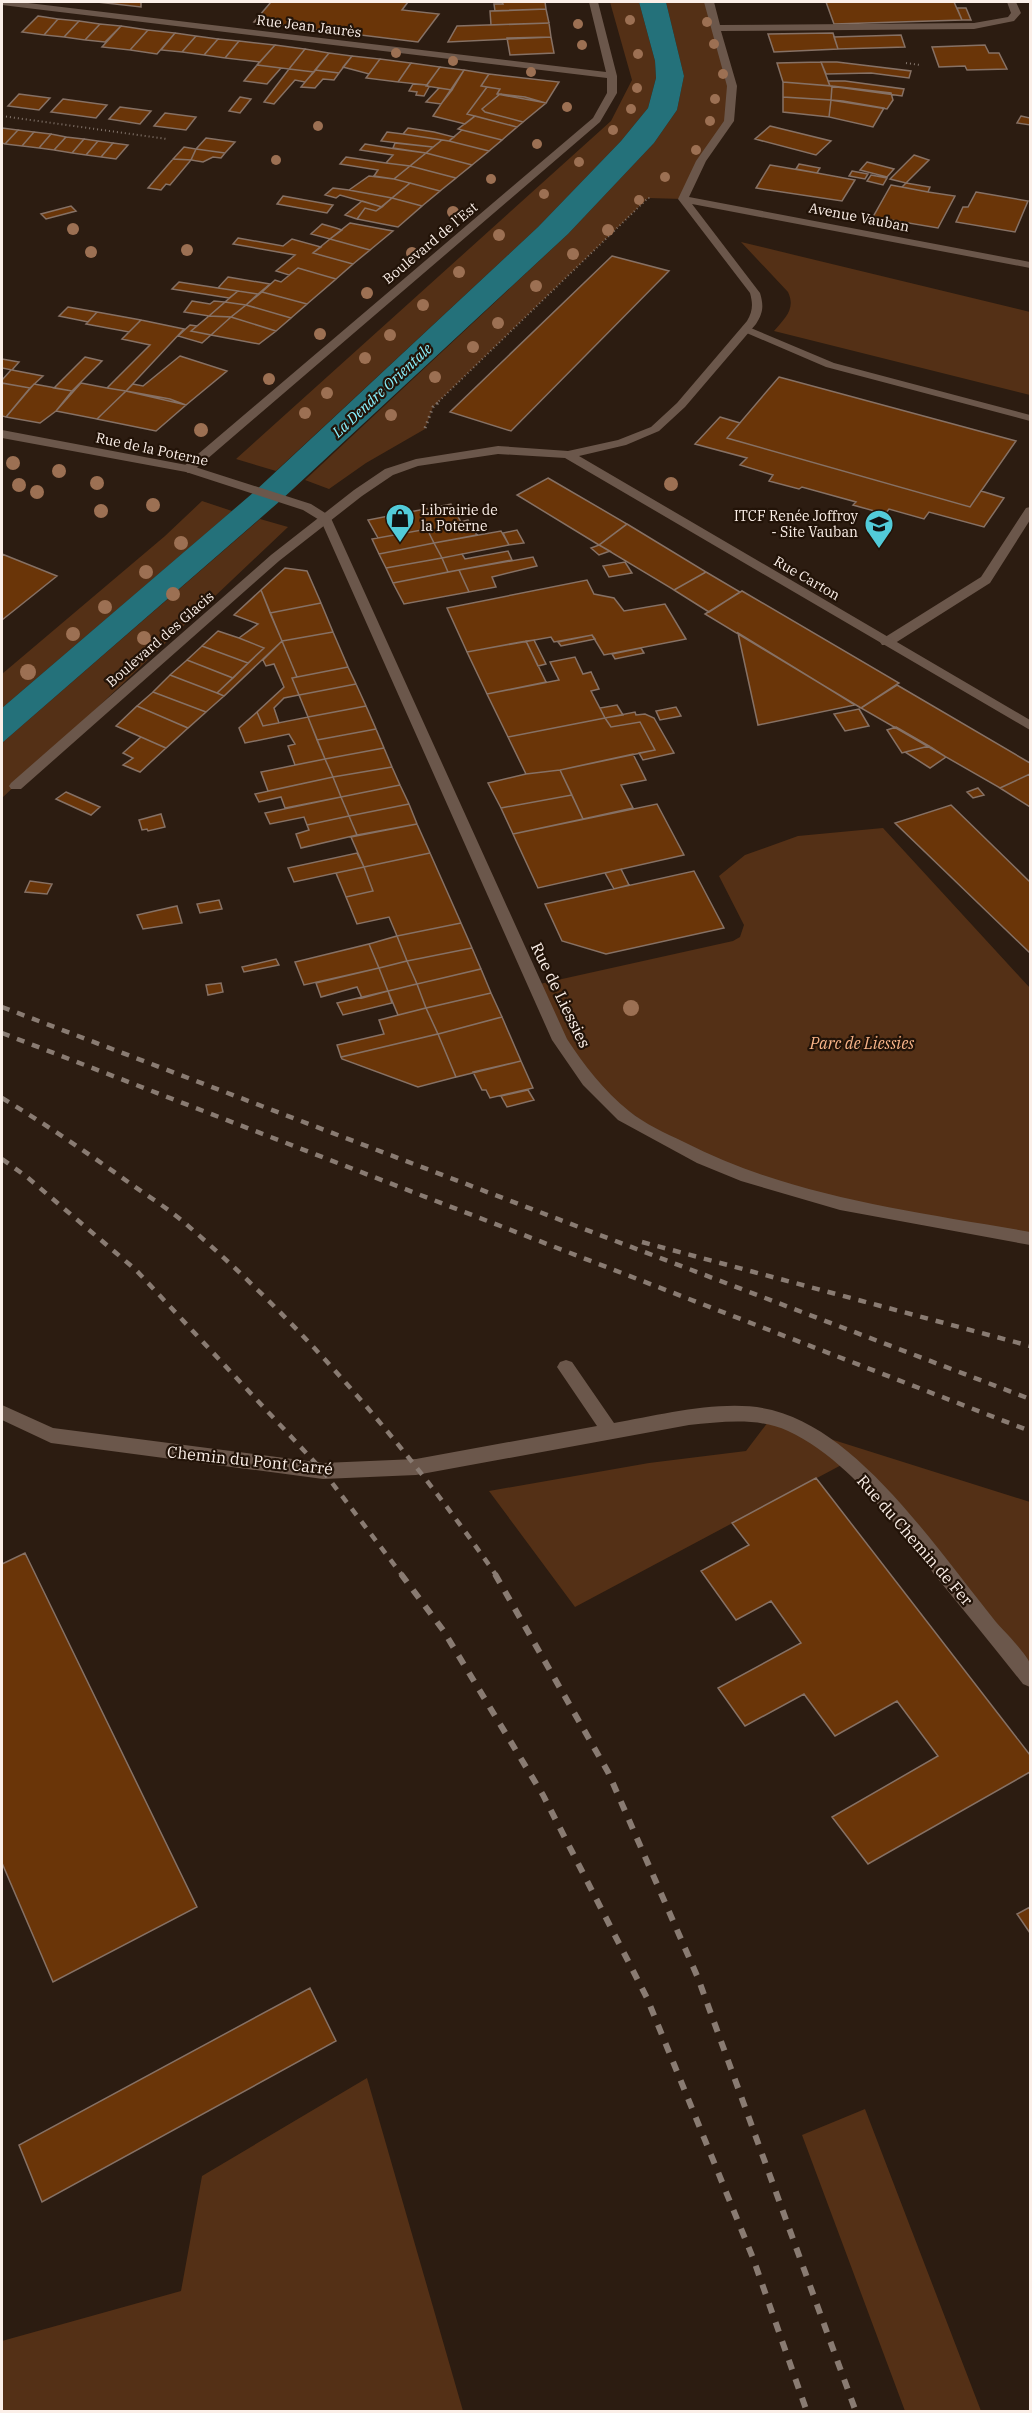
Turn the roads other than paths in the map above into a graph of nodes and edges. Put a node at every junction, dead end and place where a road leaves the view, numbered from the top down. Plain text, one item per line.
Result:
1 (2, 2) edge
2 (594, 2) edge
3 (709, 2) edge
4 (1012, 2) edge
5 (715, 28) junction
6 (612, 76) junction
7 (683, 199) junction
8 (1030, 265) edge
9 (746, 329) junction
10 (1030, 418) edge
11 (2, 434) edge
12 (567, 455) junction
13 (188, 469) junction
14 (1030, 511) edge
15 (326, 519) junction
16 (886, 642) junction
17 (1030, 726) edge
18 (16, 786) dead end
19 (1030, 1239) edge
20 (566, 1367) dead end
21 (2, 1412) edge
22 (610, 1431) junction
23 (1030, 1678) edge

1 - 6 street, Rue Jean Jaurès
2 - 6 street, Boulevard de l'Est
3 - 5 street
4 - 5 street
5 - 7 street
6 - 13 street, Boulevard de l'Est
7 - 8 street, Avenue Vauban
7 - 9 street, Rue Carton
9 - 10 street
9 - 12 street, Rue Carton
11 - 13 street, Rue de la Poterne
12 - 15 street, Rue Carton
12 - 16 street, Rue Carton
13 - 15 street, Rue de la Poterne
14 - 16 street
15 - 18 street, Boulevard des Glacis
15 - 19 street, Rue de Liessies
16 - 17 street, Rue Carton
20 - 22 street
21 - 22 street, Chemin du Pont Carré
22 - 23 street, Rue du Chemin de Fer

